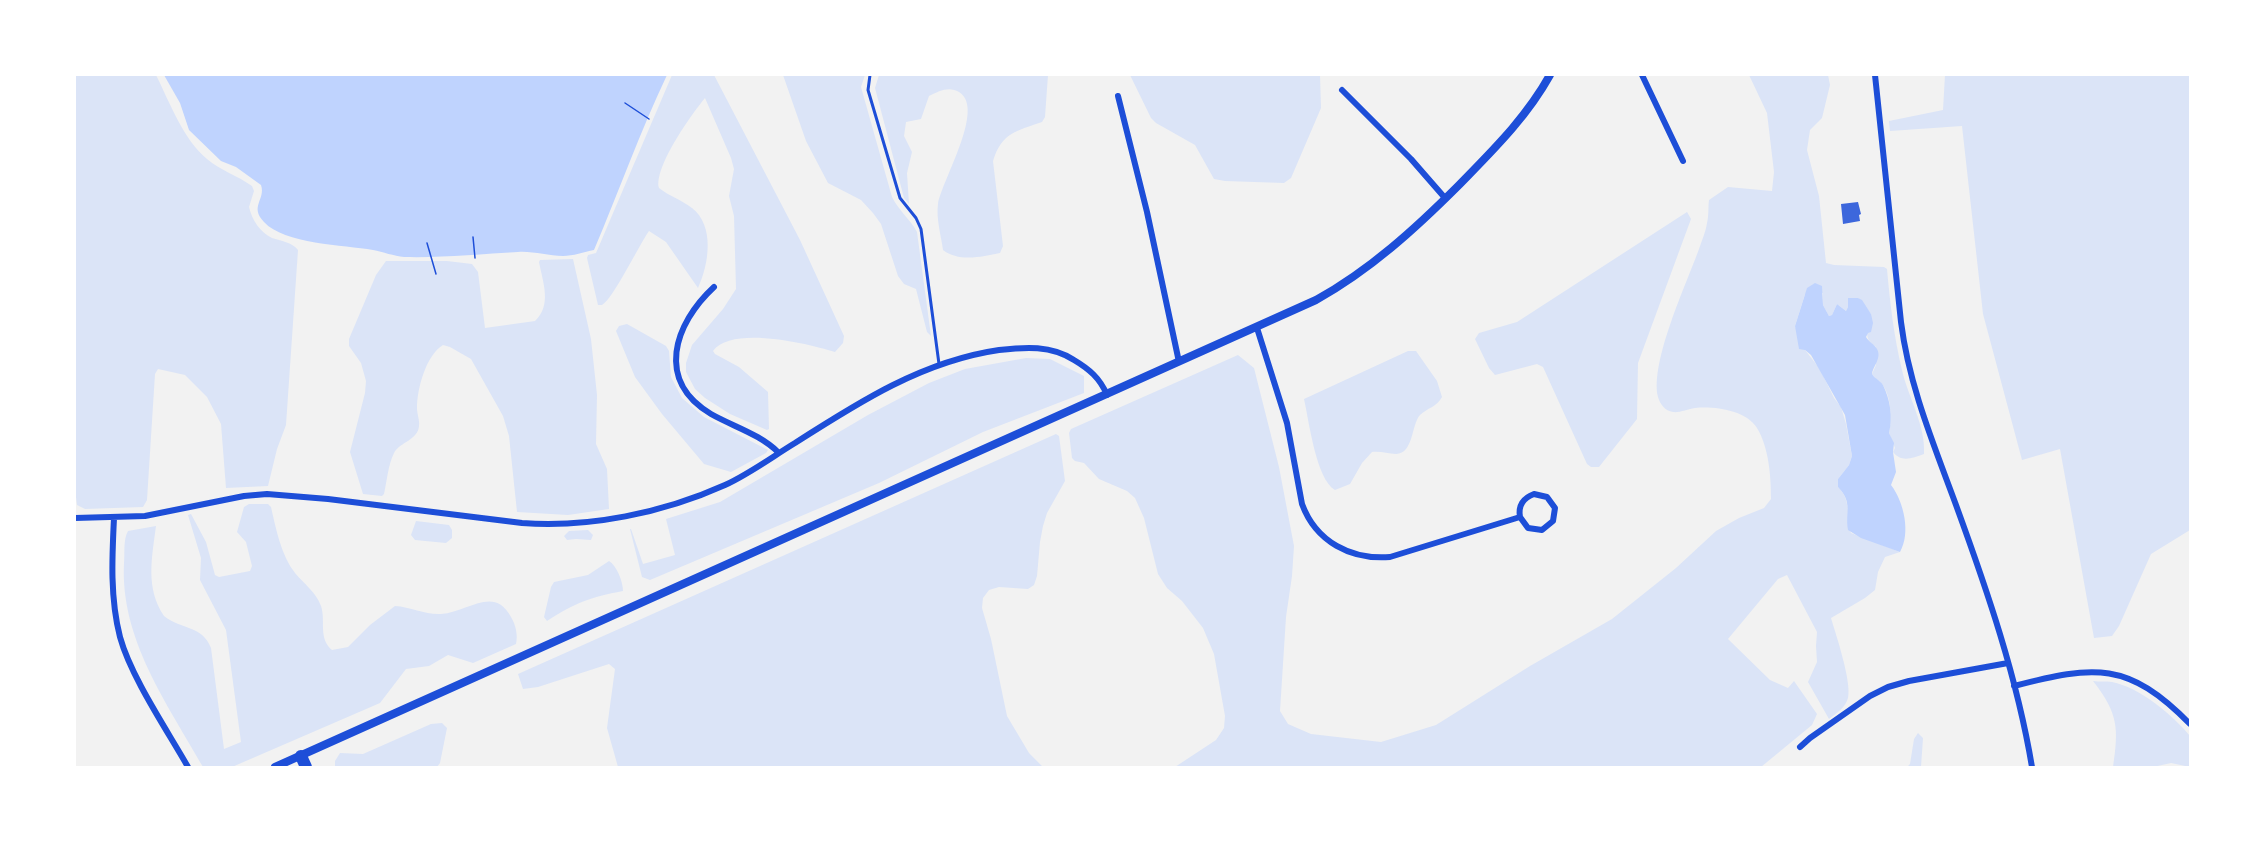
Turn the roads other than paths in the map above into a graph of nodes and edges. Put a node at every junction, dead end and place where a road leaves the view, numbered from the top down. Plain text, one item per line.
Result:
1 (870, 75) edge
2 (1550, 75) edge
3 (1642, 75) edge
4 (1875, 75) edge
5 (1342, 90) dead end
6 (1118, 96) dead end
7 (1683, 161) dead end
8 (1445, 198) junction
9 (714, 287) dead end
10 (1257, 328) junction
11 (1179, 362) junction
12 (939, 364) junction
13 (1107, 395) junction
14 (779, 453) junction
15 (1520, 517) junction
16 (75, 518) edge
17 (114, 518) junction
18 (2008, 663) junction
19 (2014, 686) junction
20 (2190, 724) edge
21 (1800, 747) dead end
22 (303, 762) edge
23 (188, 767) edge
24 (275, 767) edge
25 (2032, 767) edge

1 - 12 lane
2 - 8 street
3 - 7 street
4 - 18 street
5 - 8 street
6 - 11 street
8 - 10 street
9 - 14 street
10 - 11 street
10 - 15 street
11 - 13 street
12 - 13 street
12 - 14 street
13 - 22 street
14 - 17 street
15 - 15 street
16 - 17 street
17 - 23 street
18 - 19 street
18 - 21 street
19 - 20 street
19 - 25 street
22 - 24 street

